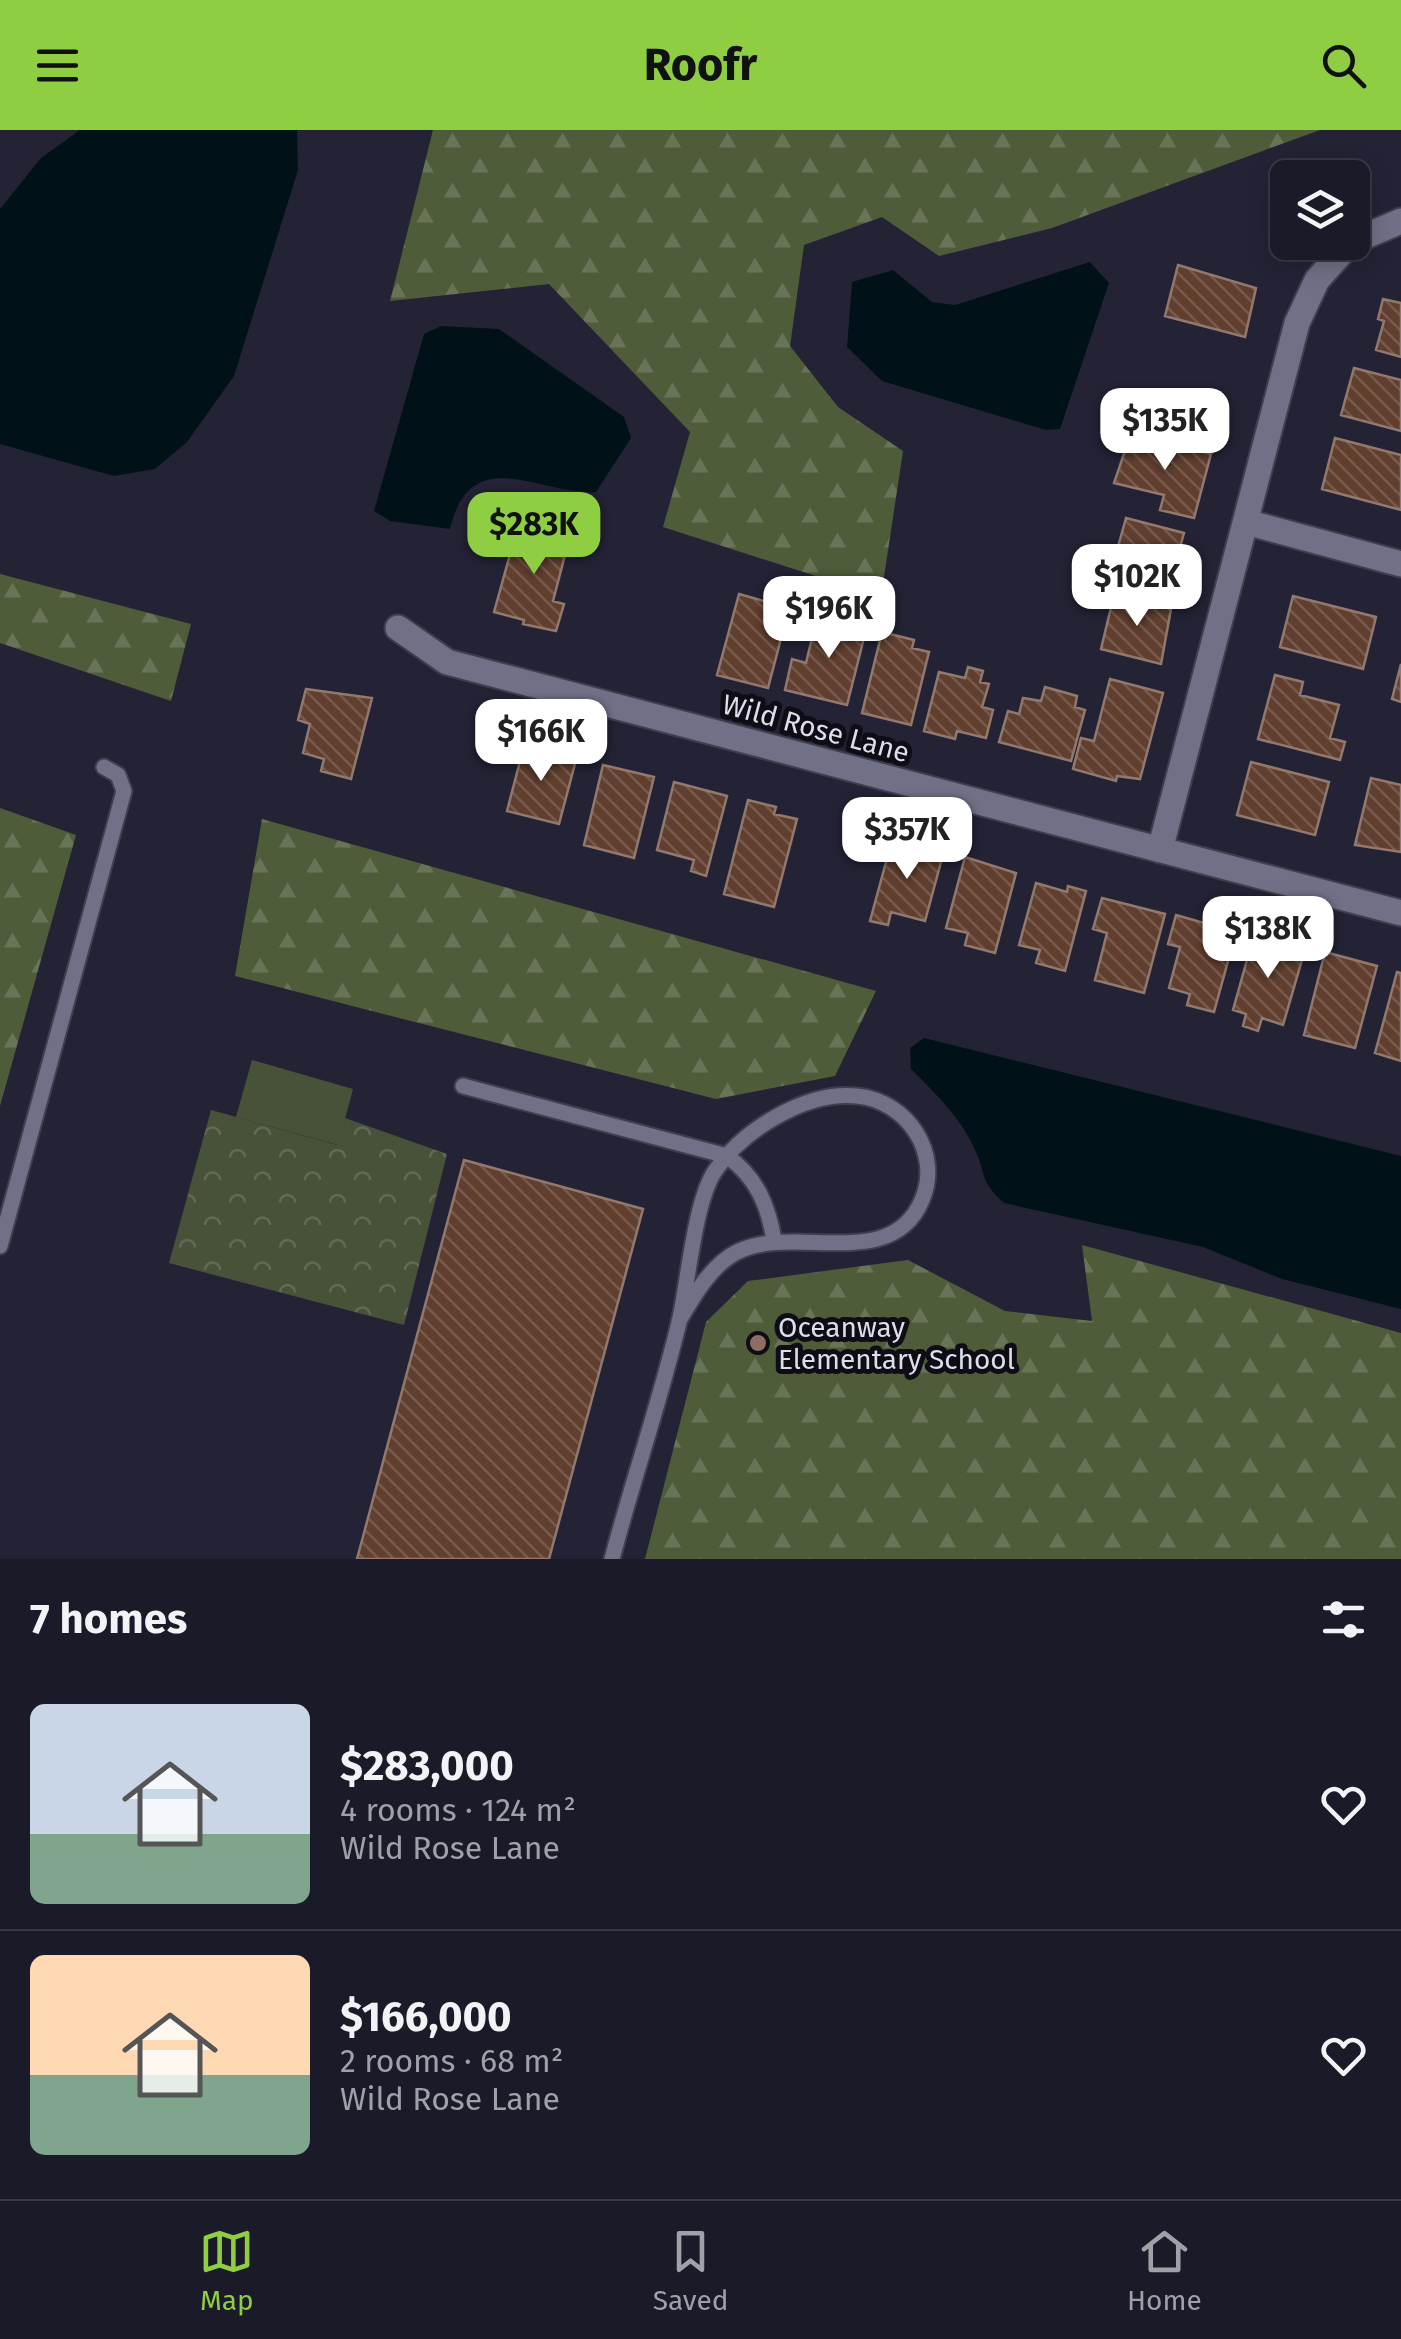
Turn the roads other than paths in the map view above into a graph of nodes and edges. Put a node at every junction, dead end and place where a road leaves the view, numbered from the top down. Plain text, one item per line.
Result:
1 (1401, 222) edge
2 (1370, 235) edge
3 (1335, 260) edge
4 (1246, 522) junction
5 (1401, 564) edge
6 (398, 628) dead end
7 (104, 766) dead end
8 (1160, 850) junction
9 (1401, 913) edge
10 (463, 1086) dead end
11 (728, 1156) junction
12 (774, 1240) junction
13 (0, 1246) edge
14 (679, 1320) junction
15 (612, 1559) edge

1 - 2 street
3 - 4 street
4 - 5 street
4 - 8 street
6 - 8 street, Wild Rose Lane
7 - 13 lane
8 - 9 street, Wild Rose Lane
10 - 11 lane
11 - 12 lane
11 - 12 lane
11 - 14 lane
12 - 14 lane
14 - 15 lane

